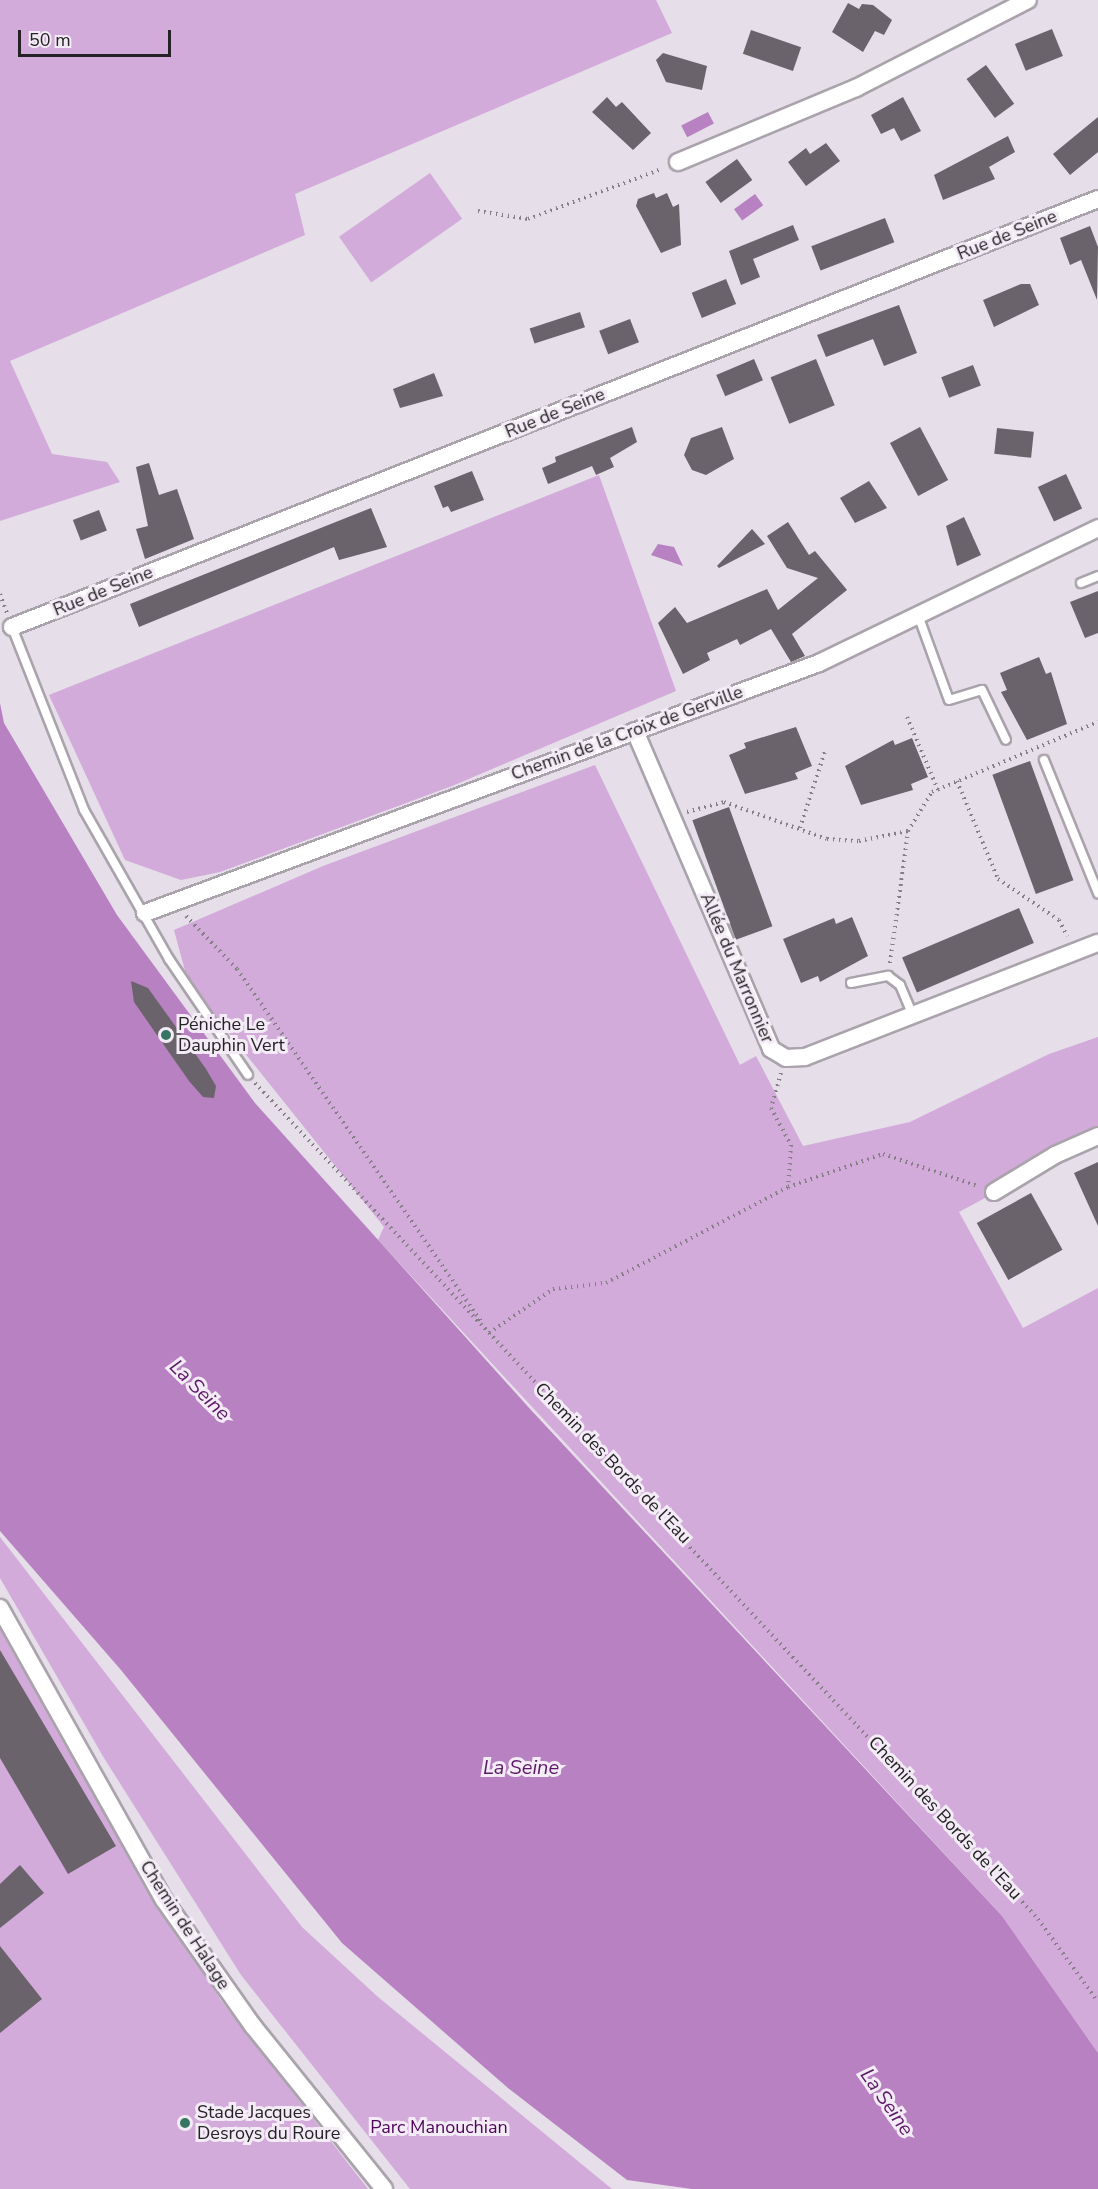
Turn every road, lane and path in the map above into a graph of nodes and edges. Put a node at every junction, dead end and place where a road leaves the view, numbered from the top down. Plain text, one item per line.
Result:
1 (1028, 0) edge
2 (678, 162) joint
3 (1098, 199) edge
4 (478, 211) dead end
5 (1098, 528) edge
6 (1098, 576) edge
7 (1081, 583) dead end
8 (918, 615) junction
9 (12, 627) joint
10 (907, 717) dead end
11 (1098, 722) edge
12 (635, 731) junction
13 (1006, 740) dead end
14 (825, 751) dead end
15 (1044, 760) dead end
16 (957, 781) junction
17 (938, 790) junction
18 (672, 816) junction
19 (800, 828) junction
20 (908, 831) junction
21 (1098, 893) edge
22 (173, 902) junction
23 (145, 913) junction
24 (1098, 944) edge
25 (1075, 952) junction
26 (888, 976) junction
27 (851, 983) dead end
28 (913, 1015) junction
29 (786, 1058) junction
30 (248, 1075) joint
31 (1098, 1136) edge
32 (788, 1187) junction
33 (994, 1192) joint
34 (489, 1334) junction
35 (0, 1608) edge
36 (1098, 2002) edge
37 (384, 2189) edge

1 - 2 street
2 - 4 path
3 - 9 street, Rue de Seine
5 - 8 street, Chemin de la Croix de Gerville
6 - 7 lane
8 - 12 street, Chemin de la Croix de Gerville
8 - 13 lane
9 - 23 lane
10 - 17 path
11 - 16 path
12 - 18 street, Allée du Marronnier
12 - 22 street, Chemin de la Croix de Gerville
14 - 19 path
15 - 21 lane
16 - 17 path
16 - 25 path
17 - 20 path
18 - 19 path
18 - 29 street, Allée du Marronnier
19 - 20 path
20 - 26 path
22 - 23 street, Chemin de la Croix de Gerville
22 - 34 path
23 - 30 lane
24 - 25 street, Allée du Marronnier
25 - 28 street, Allée du Marronnier
26 - 27 lane
26 - 28 lane
28 - 29 street, Allée du Marronnier
29 - 32 path
30 - 34 path, Chemin des Bords de l’Eau
31 - 33 street
32 - 33 path
32 - 34 path
34 - 36 path, Chemin des Bords de l’Eau
35 - 37 street, Chemin de Halage

